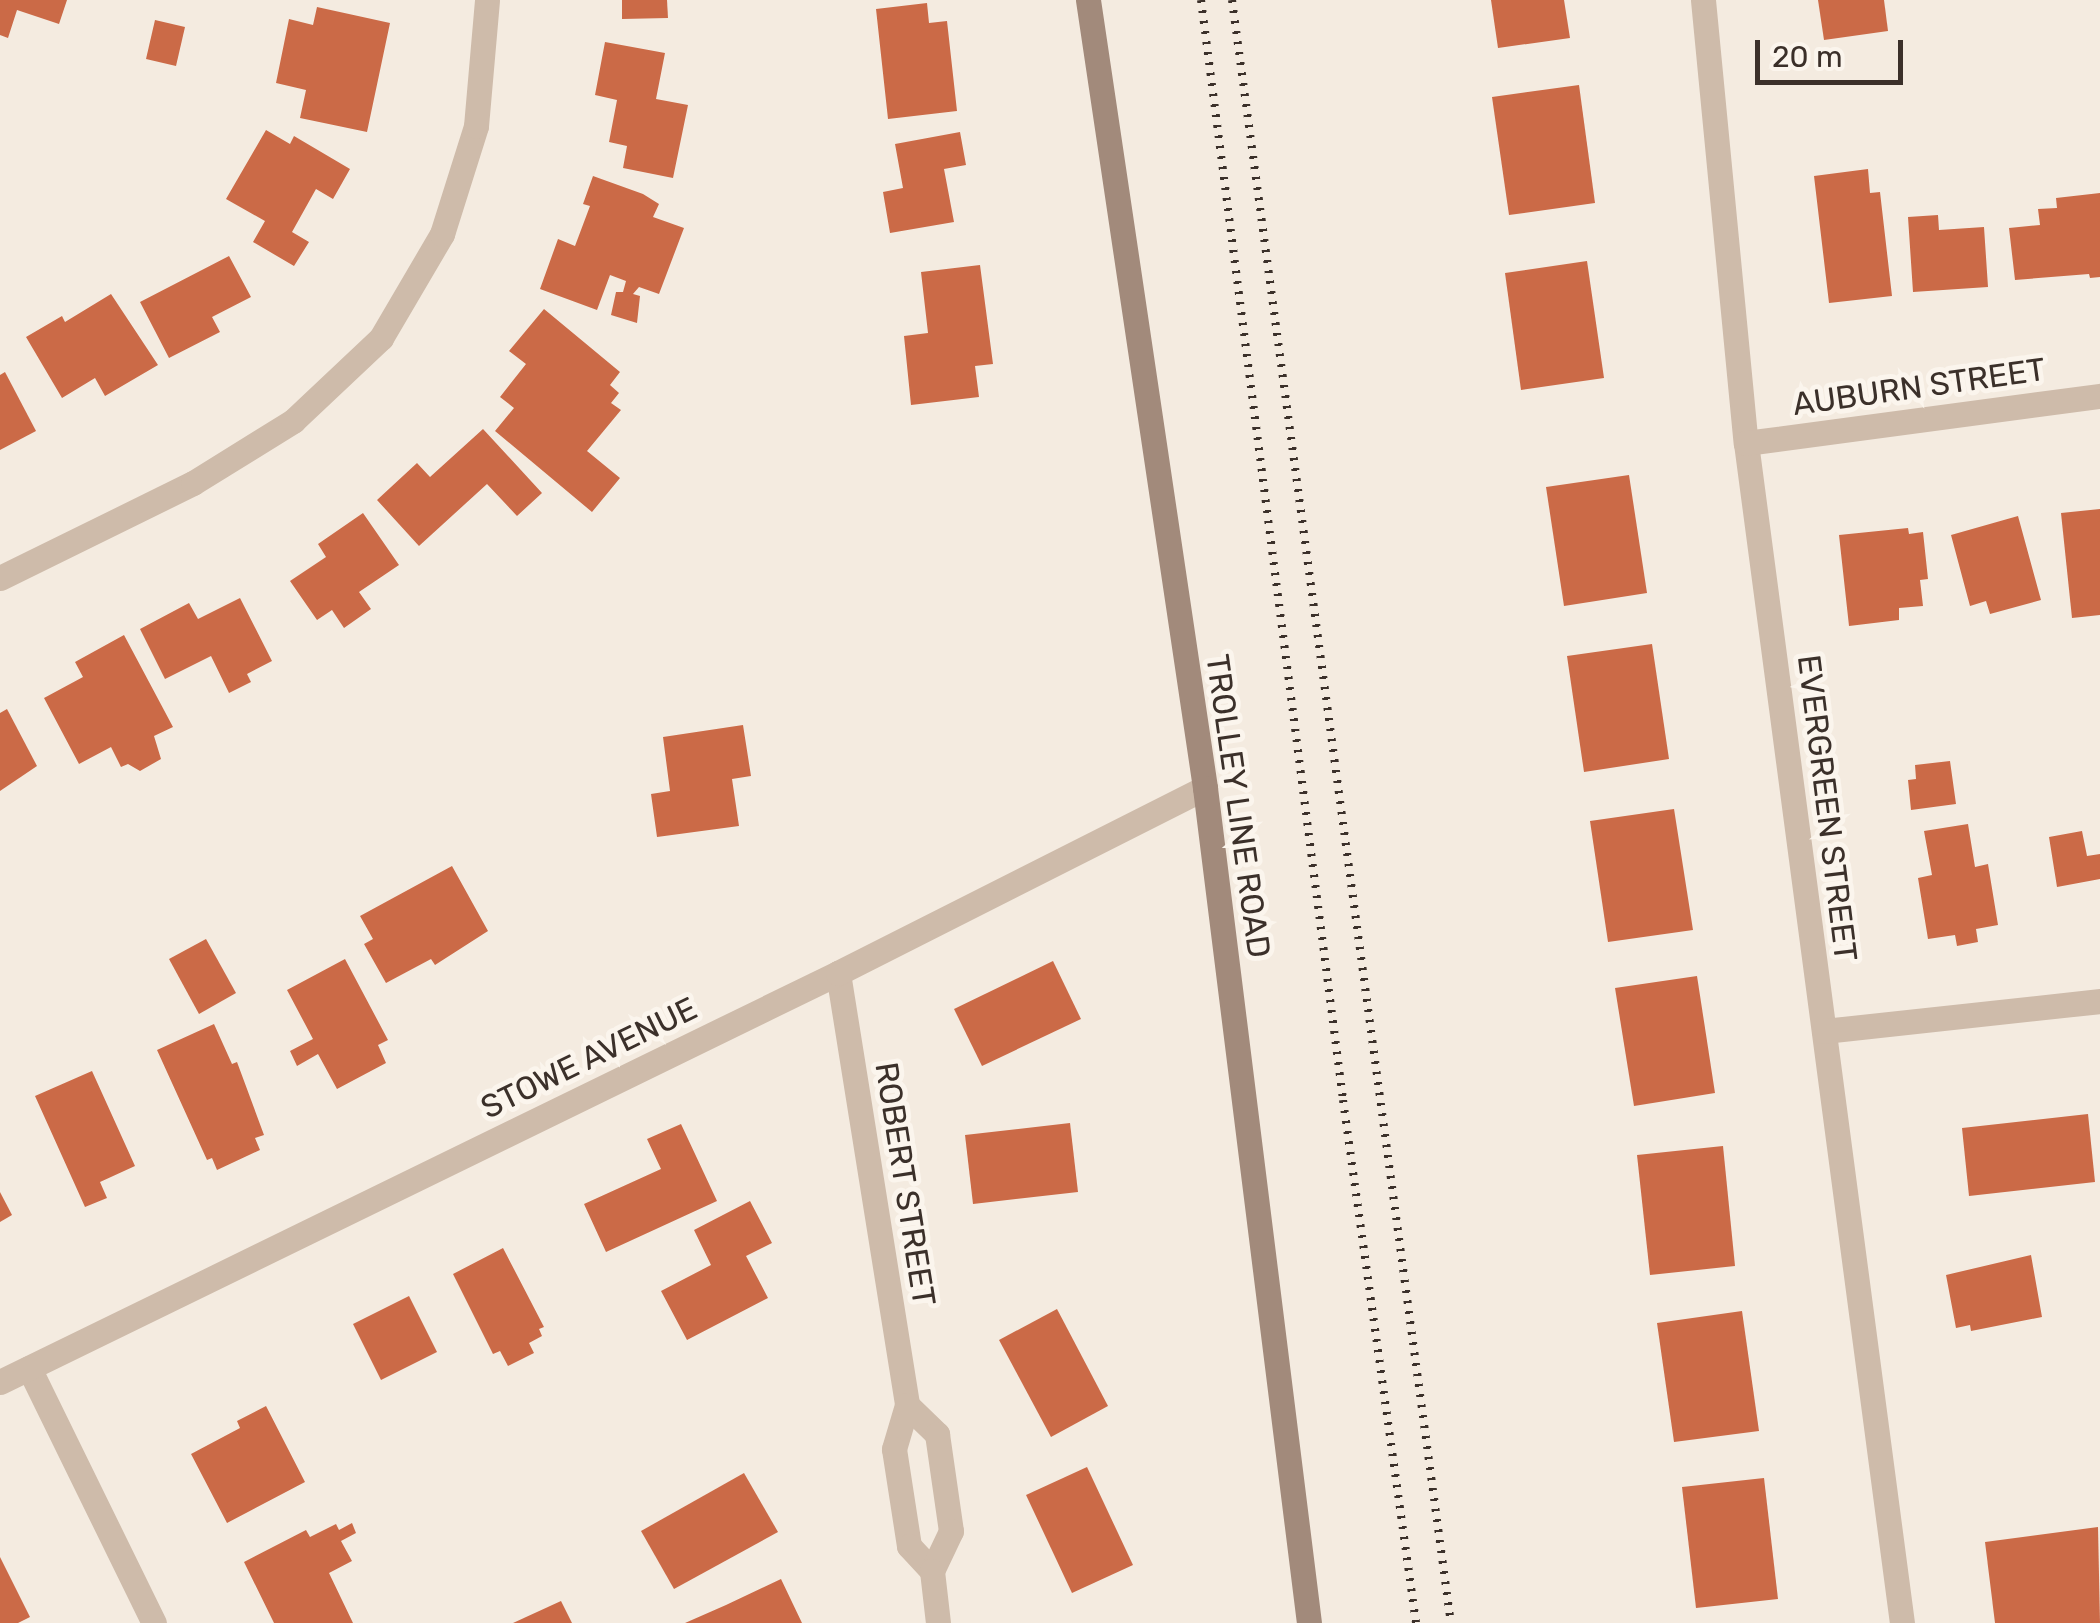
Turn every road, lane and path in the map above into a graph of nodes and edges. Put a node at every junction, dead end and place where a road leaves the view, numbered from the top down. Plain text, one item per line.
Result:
1 (487, 0) edge
2 (1088, 0) edge
3 (1703, 0) edge
4 (2100, 396) edge
5 (1746, 442) junction
6 (0, 578) edge
7 (1204, 788) junction
8 (838, 974) junction
9 (2100, 1001) edge
10 (1824, 1031) junction
11 (28, 1368) junction
12 (0, 1382) edge
13 (907, 1405) junction
14 (932, 1570) junction
15 (154, 1623) edge
16 (938, 1623) edge
17 (1309, 1623) edge
18 (1902, 1623) edge

1 - 6 street
2 - 7 main road, TROLLEY LINE ROAD
3 - 5 street, EVERGREEN STREET
4 - 5 street, AUBURN STREET
5 - 10 street, EVERGREEN STREET
7 - 8 street, STOWE AVENUE
7 - 17 main road, TROLLEY LINE ROAD
8 - 11 street, STOWE AVENUE
8 - 13 street, ROBERT STREET
9 - 10 street
10 - 18 street, EVERGREEN STREET
11 - 12 street, STOWE AVENUE
11 - 15 street
13 - 14 street, ROBERT STREET
13 - 14 street, ROBERT STREET
14 - 16 street, ROBERT STREET

